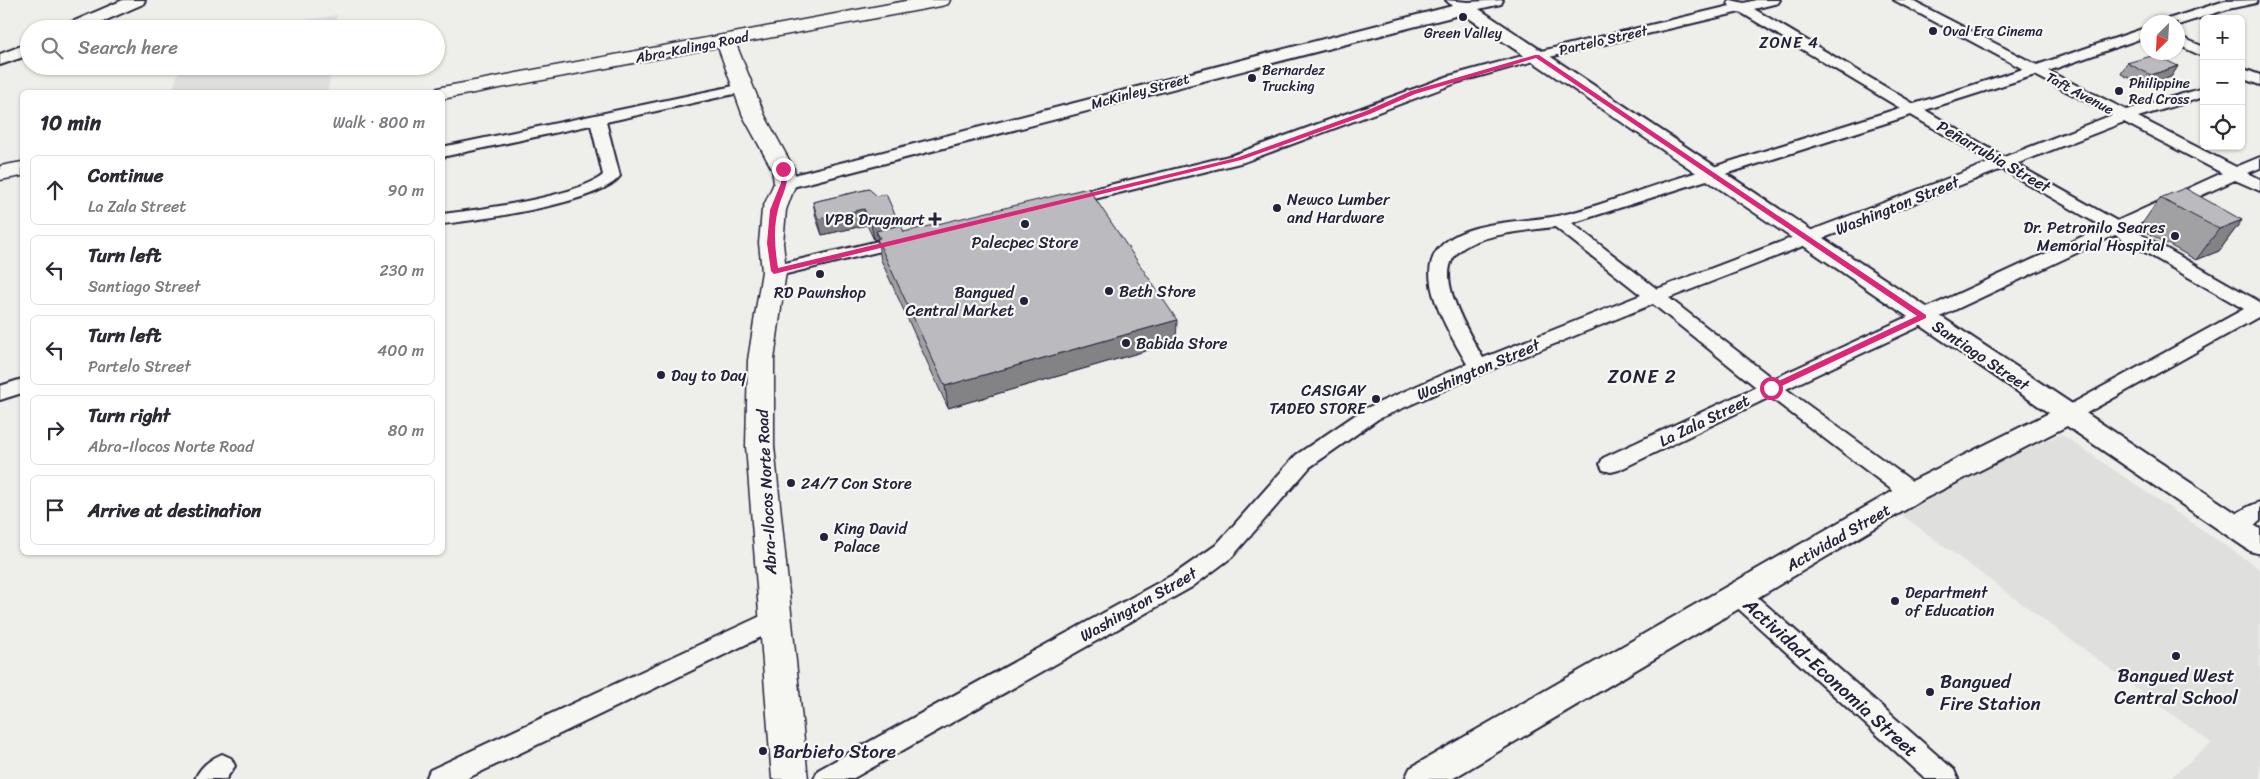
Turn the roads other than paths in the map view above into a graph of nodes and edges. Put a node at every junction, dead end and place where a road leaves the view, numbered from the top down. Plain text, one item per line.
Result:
1 (137, 0) edge
2 (940, 0) edge
3 (1495, 0) edge
4 (1773, 0) edge
5 (1901, 0) edge
6 (2251, 0) edge
7 (1460, 4) edge
8 (1736, 4) edge
9 (2185, 18) edge
10 (91, 20) edge
11 (2140, 34) edge
12 (725, 41) junction
13 (2185, 44) edge
14 (2200, 51) edge
15 (20, 52) edge
16 (1537, 56) junction
17 (0, 60) edge
18 (2036, 70) junction
19 (743, 88) junction
20 (445, 92) edge
21 (2200, 93) edge
22 (1912, 108) junction
23 (2124, 116) junction
24 (598, 121) junction
25 (445, 151) edge
26 (2260, 162) edge
27 (2003, 163) junction
28 (20, 169) edge
29 (1710, 172) junction
30 (0, 173) edge
31 (2235, 174) junction
32 (785, 183) junction
33 (2260, 186) edge
34 (1055, 204) edge
35 (445, 219) edge
36 (1559, 221) junction
37 (2118, 228) junction
38 (920, 236) edge
39 (1809, 239) junction
40 (774, 271) junction
41 (1656, 296) junction
42 (2259, 309) edge
43 (1923, 316) junction
44 (1478, 367) junction
45 (20, 387) edge
46 (1771, 388) junction
47 (0, 393) edge
48 (2069, 414) junction
49 (1611, 464) dead end
50 (1912, 494) junction
51 (2260, 510) edge
52 (2235, 527) junction
53 (2260, 543) edge
54 (1738, 595) junction
55 (774, 620) junction
56 (439, 779) edge
57 (790, 779) edge
58 (826, 779) edge
59 (1422, 779) edge
60 (1945, 779) edge

1 - 10 street
2 - 12 main road, Abra-Kalinga Road
3 - 7 street, McKinley Street
4 - 8 street, Partelo Street
5 - 18 street, Taft Avenue
6 - 9 street
7 - 16 street, Santiago Street
7 - 32 street, McKinley Street
8 - 16 street, Partelo Street
8 - 22 street, Peñarrubia Street
11 - 18 street
12 - 19 main road
12 - 20 main road, Abra-Kalinga Road
13 - 14 street
15 - 17 street
16 - 29 street, Santiago Street
16 - 34 street, Partelo Street
18 - 22 street
18 - 23 street, Taft Avenue
19 - 24 street
19 - 32 main road
21 - 23 street, Washington Street
22 - 27 street, Peñarrubia Street
22 - 29 street
23 - 27 street, Washington Street
23 - 31 street, Taft Avenue
24 - 25 street
24 - 35 street
26 - 31 street, La Zala Street
27 - 37 street, Peñarrubia Street
27 - 39 street, Washington Street
28 - 30 main road
29 - 36 street
29 - 39 street, Santiago Street
31 - 33 street, Taft Avenue
31 - 37 street, La Zala Street
32 - 40 main road, Abra-Ilocos Norte Road
36 - 41 street
36 - 44 street
37 - 42 street, Peñarrubia Street
37 - 43 street, La Zala Street
38 - 40 street
39 - 41 street, Washington Street
39 - 43 street, Santiago Street
40 - 55 main road, Abra-Ilocos Norte Road
41 - 44 street, Washington Street
41 - 46 street
42 - 48 street, Actividad Street
43 - 46 street, La Zala Street
43 - 48 street, Santiago Street
44 - 58 street, Washington Street
45 - 47 street
46 - 49 street, La Zala Street
46 - 50 street
48 - 50 street, Actividad Street
48 - 52 street, Santiago Street
50 - 54 street, Actividad Street
51 - 52 street
52 - 53 street, Santiago Street
54 - 59 street, Actividad Street
54 - 60 street, Actividad-Economia Street
55 - 56 street
55 - 57 main road, Abra-Ilocos Norte Road

